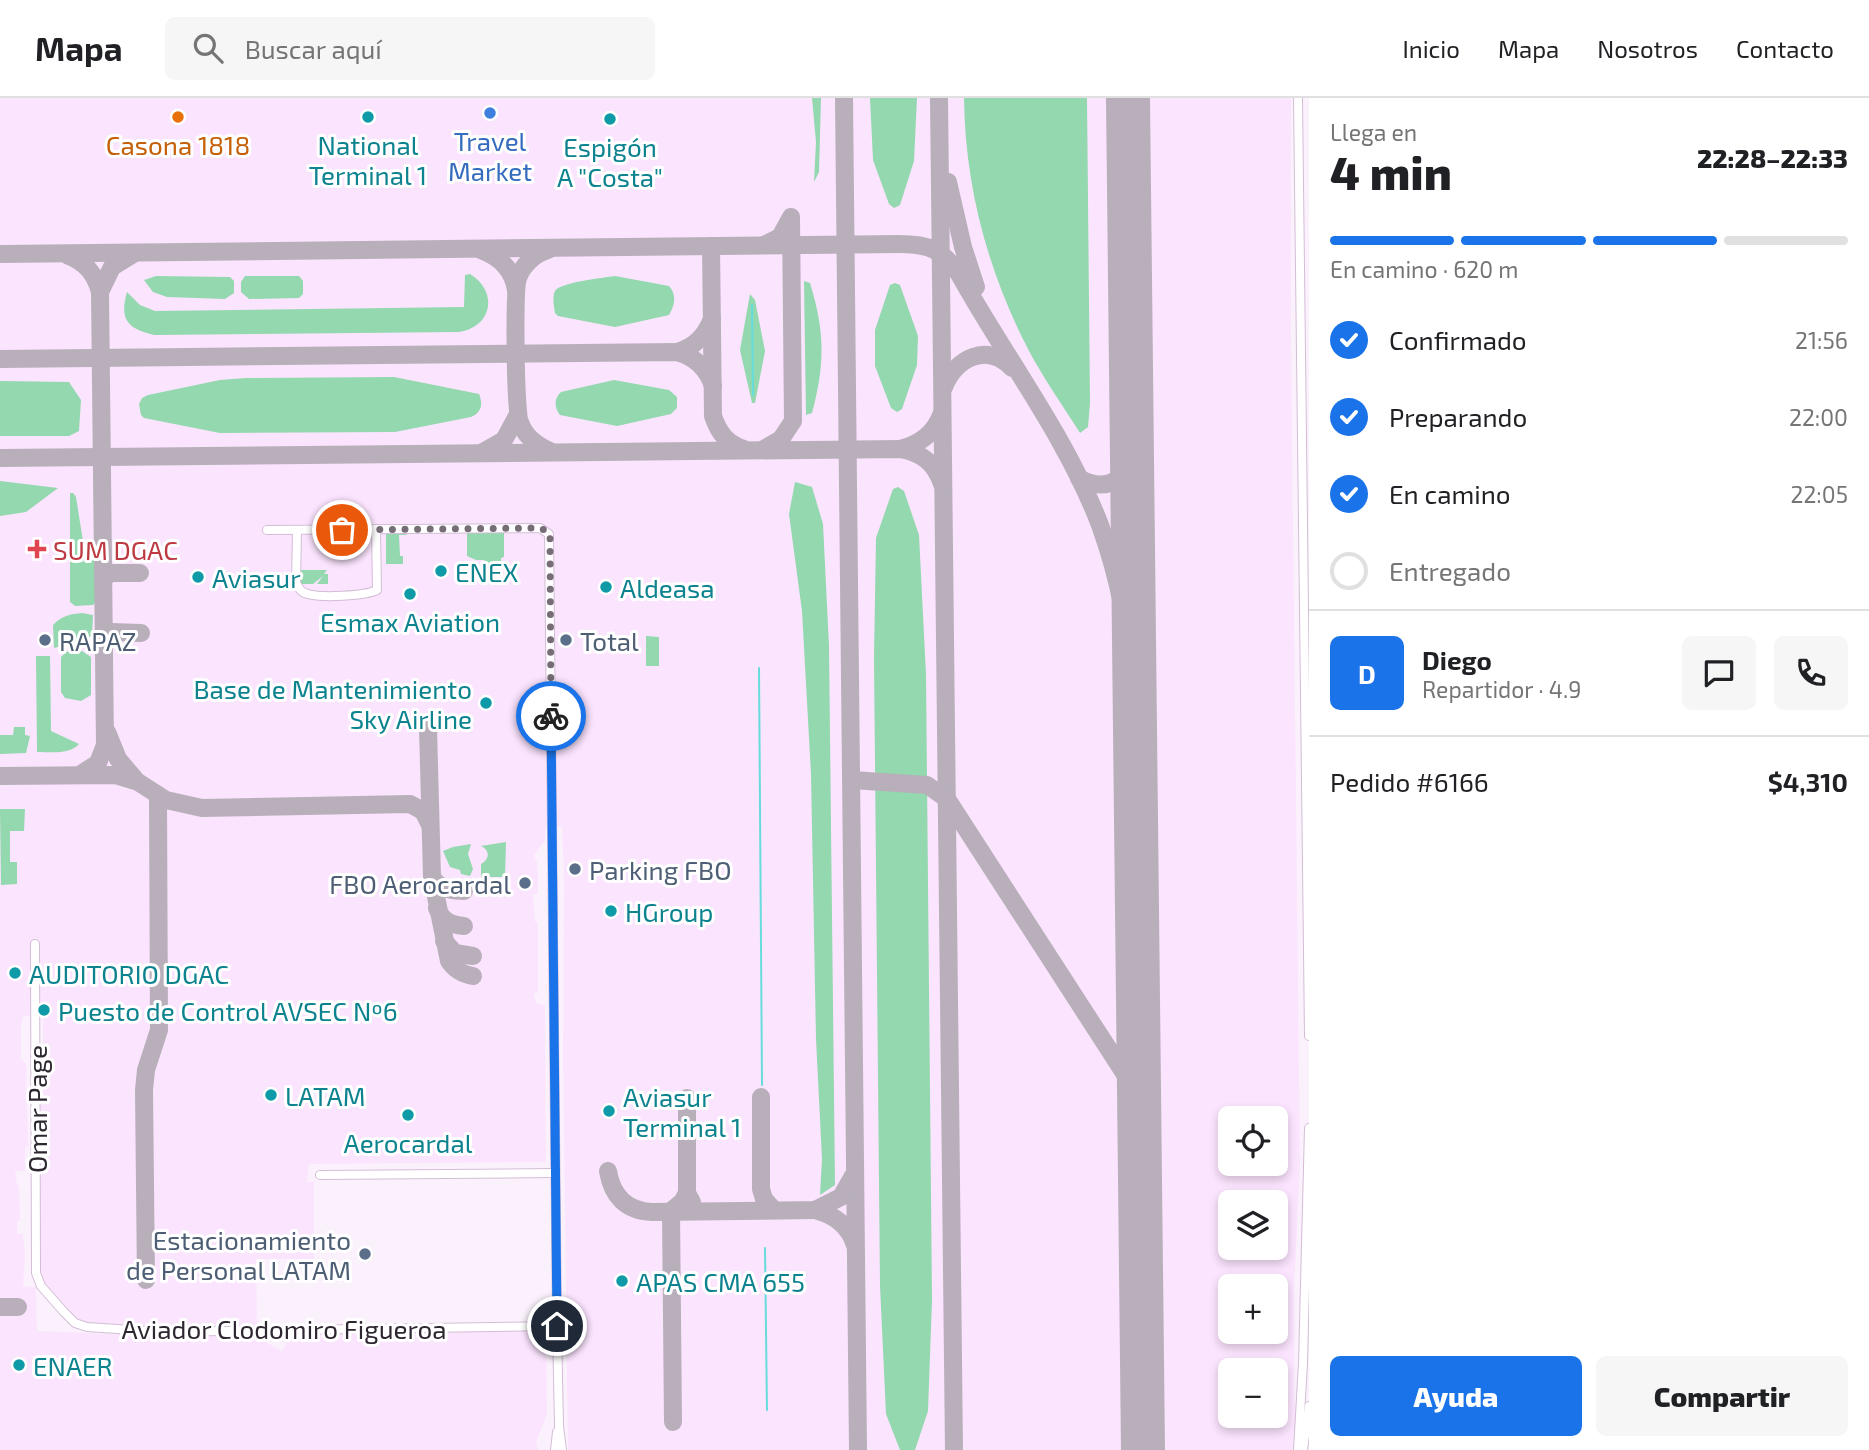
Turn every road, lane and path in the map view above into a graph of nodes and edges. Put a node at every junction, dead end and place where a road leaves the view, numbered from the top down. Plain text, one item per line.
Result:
1 (1298, 98) edge
2 (376, 529) junction
3 (267, 530) dead end
4 (297, 531) junction
5 (34, 944) dead end
6 (1309, 1036) edge
7 (1309, 1128) edge
8 (555, 1173) junction
9 (320, 1175) dead end
10 (36, 1273) joint
11 (557, 1326) junction
12 (1309, 1406) edge
13 (559, 1426) junction
14 (555, 1450) edge
15 (562, 1450) edge
16 (1300, 1450) edge

1 - 6 street
2 - 4 street
2 - 4 street
2 - 8 street
3 - 4 street
5 - 10 street, Omar Page
7 - 16 street
8 - 9 street
8 - 11 street
10 - 11 street, Aviador Clodomiro Figueroa
11 - 13 street
12 - 16 street
13 - 14 street
13 - 15 street

